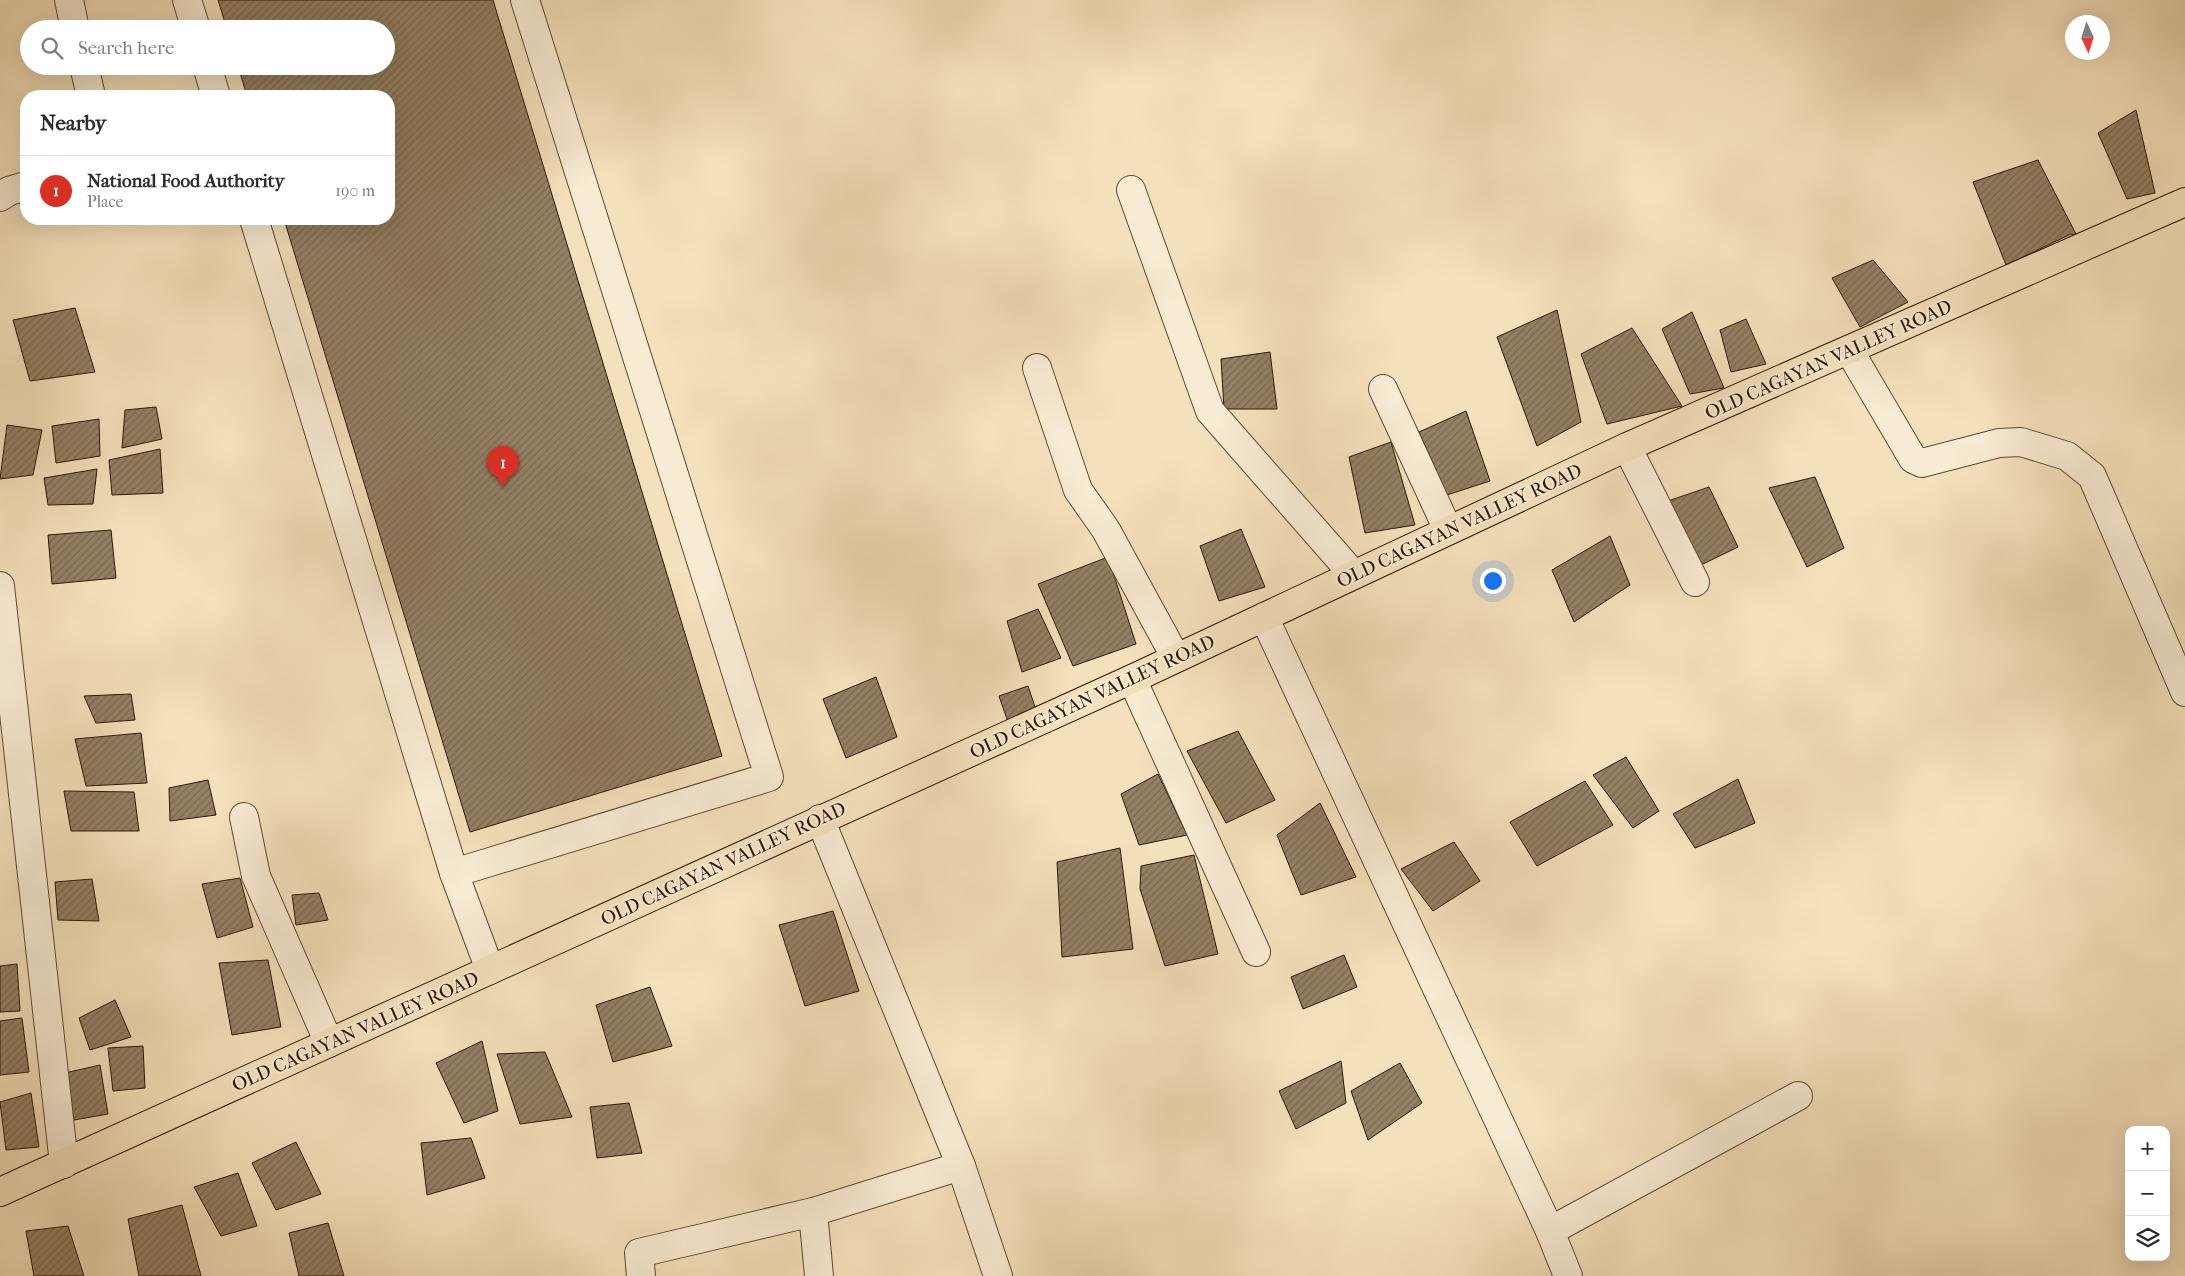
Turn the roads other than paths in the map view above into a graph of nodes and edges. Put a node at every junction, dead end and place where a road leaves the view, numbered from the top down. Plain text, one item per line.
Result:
1 (68, 0) edge
2 (187, 0) edge
3 (525, 0) edge
4 (73, 20) edge
5 (193, 20) edge
6 (86, 75) edge
7 (210, 75) edge
8 (90, 90) edge
9 (214, 90) edge
10 (20, 188) edge
11 (1131, 190) dead end
12 (0, 197) edge
13 (2185, 202) edge
14 (256, 225) edge
15 (1849, 350) junction
16 (1037, 368) dead end
17 (1384, 389) dead end
18 (1627, 447) junction
19 (1448, 530) junction
20 (1353, 574) junction
21 (1695, 582) dead end
22 (0, 586) edge
23 (1264, 616) junction
24 (2, 622) edge
25 (1176, 658) junction
26 (1132, 679) junction
27 (2185, 692) edge
28 (244, 817) dead end
29 (820, 819) junction
30 (454, 872) junction
31 (1256, 952) dead end
32 (490, 970) junction
33 (329, 1043) junction
34 (1798, 1096) dead end
35 (64, 1164) junction
36 (961, 1166) junction
37 (0, 1192) edge
38 (813, 1212) junction
39 (1550, 1231) junction
40 (641, 1276) edge
41 (819, 1276) edge
42 (998, 1276) edge
43 (1568, 1276) edge

1 - 4 street
2 - 5 street
3 - 30 street
6 - 8 street
7 - 9 street
10 - 12 street
11 - 20 street
13 - 15 main road, OLD CAGAYAN VALLEY ROAD
14 - 30 street
15 - 18 main road, OLD CAGAYAN VALLEY ROAD
15 - 27 street
16 - 25 street
17 - 19 street
18 - 19 main road, OLD CAGAYAN VALLEY ROAD
18 - 21 street
19 - 20 main road, OLD CAGAYAN VALLEY ROAD
20 - 23 main road, OLD CAGAYAN VALLEY ROAD
22 - 24 street
23 - 25 main road, OLD CAGAYAN VALLEY ROAD
23 - 39 street
24 - 35 street
25 - 26 main road, OLD CAGAYAN VALLEY ROAD
26 - 29 main road, OLD CAGAYAN VALLEY ROAD
26 - 31 street
28 - 33 street
29 - 32 main road, OLD CAGAYAN VALLEY ROAD
29 - 36 street
30 - 32 street
32 - 33 main road, OLD CAGAYAN VALLEY ROAD
33 - 35 main road, OLD CAGAYAN VALLEY ROAD
34 - 39 street
35 - 37 main road, OLD CAGAYAN VALLEY ROAD
36 - 38 street
36 - 42 street
38 - 40 street
38 - 41 street
39 - 43 street

